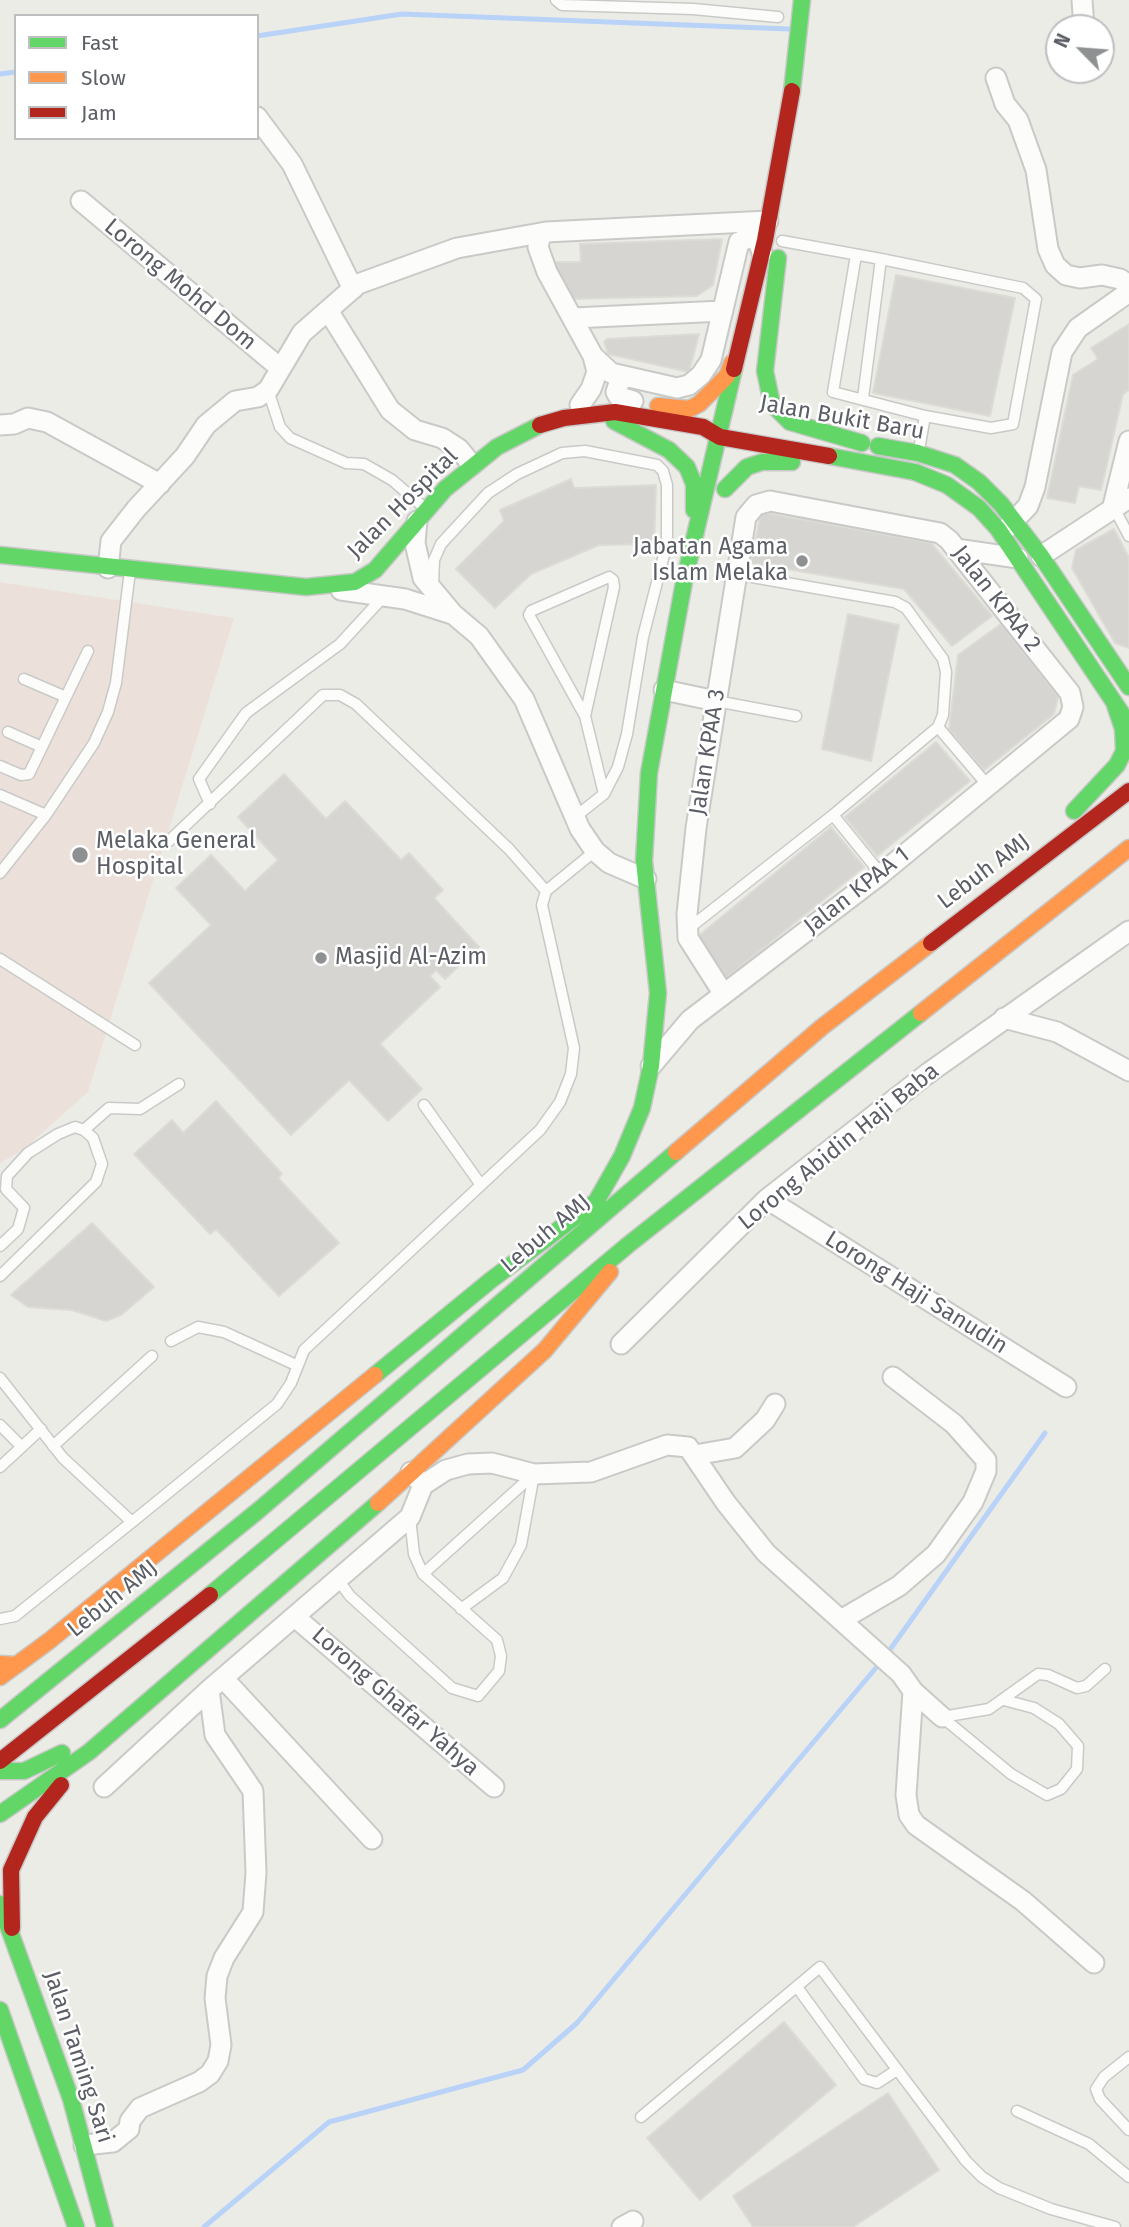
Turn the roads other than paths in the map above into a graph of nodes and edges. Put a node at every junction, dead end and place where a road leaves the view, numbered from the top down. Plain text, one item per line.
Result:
1 (555, 0) edge
2 (802, 0) edge
3 (694, 4) edge
4 (778, 17) dead end
5 (996, 78) dead end
6 (259, 120) edge
7 (81, 201) dead end
8 (778, 230) junction
9 (545, 232) junction
10 (856, 255) junction
11 (770, 256) junction
12 (881, 259) junction
13 (1129, 285) edge
14 (353, 289) junction
15 (1129, 292) edge
16 (723, 311) junction
17 (329, 312) junction
18 (573, 318) junction
19 (742, 338) junction
20 (593, 356) junction
21 (280, 368) junction
22 (628, 377) junction
23 (749, 385) dead end
24 (268, 390) junction
25 (863, 398) junction
26 (633, 401) junction
27 (587, 409) junction
28 (925, 416) junction
29 (723, 421) junction
30 (0, 425) edge
31 (703, 426) junction
32 (767, 428) dead end
33 (720, 437) junction
34 (1129, 441) edge
35 (862, 443) junction
36 (733, 452) junction
37 (918, 453) junction
38 (870, 464) junction
39 (472, 465) junction
40 (915, 472) junction
41 (160, 484) junction
42 (1121, 502) edge
43 (756, 505) joint
44 (421, 514) junction
45 (1008, 527) junction
46 (1129, 536) edge
47 (956, 549) junction
48 (0, 555) edge
49 (1041, 556) junction
50 (1018, 558) junction
51 (108, 568) junction
52 (130, 570) junction
53 (735, 574) junction
54 (684, 582) junction
55 (306, 587) junction
56 (433, 592) junction
57 (385, 595) junction
58 (453, 614) junction
59 (88, 651) dead end
60 (1108, 657) junction
61 (1129, 663) edge
62 (24, 680) dead end
63 (1129, 687) edge
64 (677, 693) junction
65 (66, 697) junction
66 (716, 701) junction
67 (1114, 702) junction
68 (586, 716) junction
69 (796, 716) dead end
70 (1069, 719) joint
71 (1129, 725) edge
72 (938, 727) junction
73 (8, 732) dead end
74 (42, 747) junction
75 (0, 766) edge
76 (989, 787) junction
77 (665, 790) dead end
78 (1129, 791) edge
79 (604, 794) junction
80 (0, 795) edge
81 (209, 804) junction
82 (46, 815) junction
83 (834, 815) junction
84 (574, 817) junction
85 (169, 841) dead end
86 (1129, 848) edge
87 (595, 850) junction
88 (1129, 865) edge
89 (0, 873) edge
90 (881, 874) junction
91 (646, 879) junction
92 (1088, 879) junction
93 (546, 891) junction
94 (970, 911) junction
95 (688, 930) junction
96 (1129, 931) edge
97 (0, 959) edge
98 (723, 993) junction
99 (1004, 1018) junction
100 (135, 1045) dead end
101 (651, 1066) junction
102 (1129, 1071) edge
103 (179, 1084) dead end
104 (424, 1105) dead end
105 (85, 1130) junction
106 (702, 1130) junction
107 (481, 1185) junction
108 (767, 1199) junction
109 (597, 1200) junction
110 (628, 1245) junction
111 (0, 1246) edge
112 (0, 1276) edge
113 (170, 1341) dead end
114 (621, 1345) dead end
115 (152, 1356) dead end
116 (296, 1364) junction
117 (893, 1377) dead end
118 (0, 1378) edge
119 (1066, 1387) dead end
120 (775, 1404) dead end
121 (0, 1424) edge
122 (41, 1429) junction
123 (53, 1446) junction
124 (21, 1447) junction
125 (695, 1455) junction
126 (0, 1467) edge
127 (534, 1474) junction
128 (417, 1479) junction
129 (410, 1517) junction
130 (132, 1522) junction
131 (423, 1574) junction
132 (339, 1581) junction
133 (461, 1609) junction
134 (296, 1618) junction
135 (0, 1619) edge
136 (841, 1620) junction
137 (50, 1641) junction
138 (0, 1664) edge
139 (17, 1665) junction
140 (1105, 1669) dead end
141 (0, 1677) edge
142 (216, 1684) junction
143 (913, 1691) junction
144 (1004, 1700) junction
145 (942, 1717) junction
146 (0, 1719) edge
147 (118, 1728) junction
148 (89, 1752) junction
149 (0, 1761) edge
150 (0, 1771) edge
151 (104, 1787) dead end
152 (494, 1787) dead end
153 (0, 1814) edge
154 (372, 1839) dead end
155 (0, 1904) edge
156 (13, 1934) junction
157 (1094, 1963) dead end
158 (797, 1987) junction
159 (0, 2010) edge
160 (1129, 2057) edge
161 (897, 2070) junction
162 (1017, 2111) dead end
163 (642, 2117) dead end
164 (1129, 2130) edge
165 (84, 2146) junction
166 (1129, 2177) edge
167 (76, 2227) edge
168 (104, 2227) edge
169 (1115, 2227) edge

1 - 3 lane
2 - 8 main road, Jalan Bukit Baru
3 - 4 lane
5 - 13 street
6 - 14 street
7 - 21 street, Lorong Mohd Dom
8 - 9 street
8 - 10 lane
8 - 11 main road, Jalan Bukit Baru
8 - 11 main road, Jalan Bukit Baru
9 - 14 street
9 - 18 street
10 - 12 lane
10 - 25 lane
11 - 16 street
11 - 19 main road, Jalan Bukit Baru
11 - 23 main road, Jalan Bukit Baru
11 - 35 main road
12 - 25 lane
12 - 28 lane
14 - 17 street
15 - 45 street
16 - 18 street
16 - 22 street
17 - 21 street
17 - 39 street
18 - 20 street
19 - 26 main road
19 - 29 main road, Jalan Bukit Baru
20 - 22 street
20 - 27 street
21 - 24 street
22 - 26 street
24 - 41 street
24 - 44 lane
25 - 28 lane
26 - 27 main road
27 - 31 main road, Jalan Hospital
27 - 39 main road, Jalan Hospital
27 - 54 main road
28 - 37 lane
29 - 31 main road, Jalan Hospital
29 - 33 main road, Jalan Bukit Baru
29 - 36 main road
30 - 41 street
31 - 33 main road, Jalan Hospital
32 - 35 main road, Jalan Bukit Baru
33 - 36 main road, Jalan Bukit Baru
33 - 54 main road, Jalan Bukit Baru
34 - 42 street
35 - 37 main road, Jalan Bukit Baru
36 - 38 main road, Jalan Bukit Baru
36 - 38 main road
37 - 40 lane
37 - 45 main road, Jalan Bukit Baru
38 - 40 main road, Jalan Bukit Baru
39 - 44 main road, Jalan Hospital
40 - 45 main road, Jalan Bukit Baru
41 - 51 street
42 - 46 lane
42 - 49 street
43 - 47 street, Jalan KPAA 2
43 - 53 street, Jalan KPAA 3
44 - 55 main road, Jalan Hospital
44 - 56 street
45 - 49 main road, Jalan Bukit Baru
45 - 50 main road, Jalan Bukit Baru
47 - 50 street
47 - 70 street, Jalan KPAA 2
48 - 51 main road, Jalan Hospital
49 - 60 main road, Jalan Bukit Baru
50 - 67 main road, Jalan Bukit Baru
51 - 52 main road, Jalan Hospital
52 - 55 main road, Jalan Hospital
52 - 82 lane
53 - 66 street, Jalan KPAA 3
53 - 72 lane
54 - 64 main road
55 - 57 street
56 - 58 street
56 - 79 lane
57 - 58 street
57 - 81 lane
58 - 84 street
59 - 65 lane
60 - 61 street
60 - 63 main road, Jalan Bukit Baru
62 - 65 lane
64 - 66 street
64 - 91 main road
65 - 74 lane
66 - 69 lane
66 - 95 street, Jalan KPAA 3
67 - 71 main road, Jalan Bukit Baru
67 - 94 main road
68 - 68 lane
68 - 79 lane
70 - 76 street, Jalan KPAA 1
72 - 76 lane
72 - 83 lane
73 - 74 lane
74 - 75 lane
76 - 90 street, Jalan KPAA 1
77 - 91 main road
78 - 94 main road, Lebuh AMJ
79 - 84 lane
80 - 82 lane
81 - 85 lane
81 - 93 lane
82 - 89 lane
83 - 90 lane
83 - 95 lane
84 - 87 street
86 - 92 main road
87 - 91 street
87 - 93 lane
88 - 92 main road
90 - 98 street, Jalan KPAA 1
91 - 101 main road
92 - 110 main road
93 - 107 lane
94 - 106 main road, Lebuh AMJ
95 - 98 street, Jalan KPAA 3
96 - 99 street, Lorong Abidin Haji Baba
97 - 100 lane
98 - 101 street, Jalan KPAA 1
99 - 102 street
99 - 108 street, Lorong Abidin Haji Baba
101 - 109 main road
103 - 105 lane
104 - 107 lane
105 - 111 lane
105 - 112 lane
106 - 109 main road
106 - 146 main road, Lebuh AMJ
107 - 116 lane
108 - 114 street, Lorong Abidin Haji Baba
108 - 119 street, Lorong Haji Sanudin
109 - 137 main road
110 - 128 main road
110 - 149 main road
113 - 116 lane
115 - 123 lane
116 - 130 lane
117 - 136 street
118 - 122 lane
120 - 125 street
121 - 124 lane
122 - 123 lane
122 - 124 lane
123 - 130 lane
124 - 126 lane
125 - 127 street
125 - 136 street
127 - 128 street
127 - 131 lane
127 - 133 lane
128 - 129 street
128 - 147 main road
129 - 131 lane
129 - 132 street
130 - 135 lane
131 - 133 lane
132 - 133 lane
132 - 134 street
134 - 142 street
134 - 152 street, Lorong Ghafar Yahya
136 - 143 street
137 - 139 main road
137 - 146 main road
138 - 139 main road
139 - 141 main road
140 - 144 lane
142 - 151 street
142 - 154 street
142 - 165 street
143 - 145 street
143 - 157 street
144 - 145 lane
144 - 145 lane
147 - 148 main road
147 - 150 main road
148 - 153 main road
148 - 156 main road
155 - 156 main road, Jalan Taming Sari
156 - 165 main road, Jalan Taming Sari
158 - 161 lane
158 - 161 lane
158 - 163 lane
159 - 167 main road
160 - 164 lane
161 - 169 lane
162 - 166 lane
165 - 168 main road, Jalan Taming Sari

